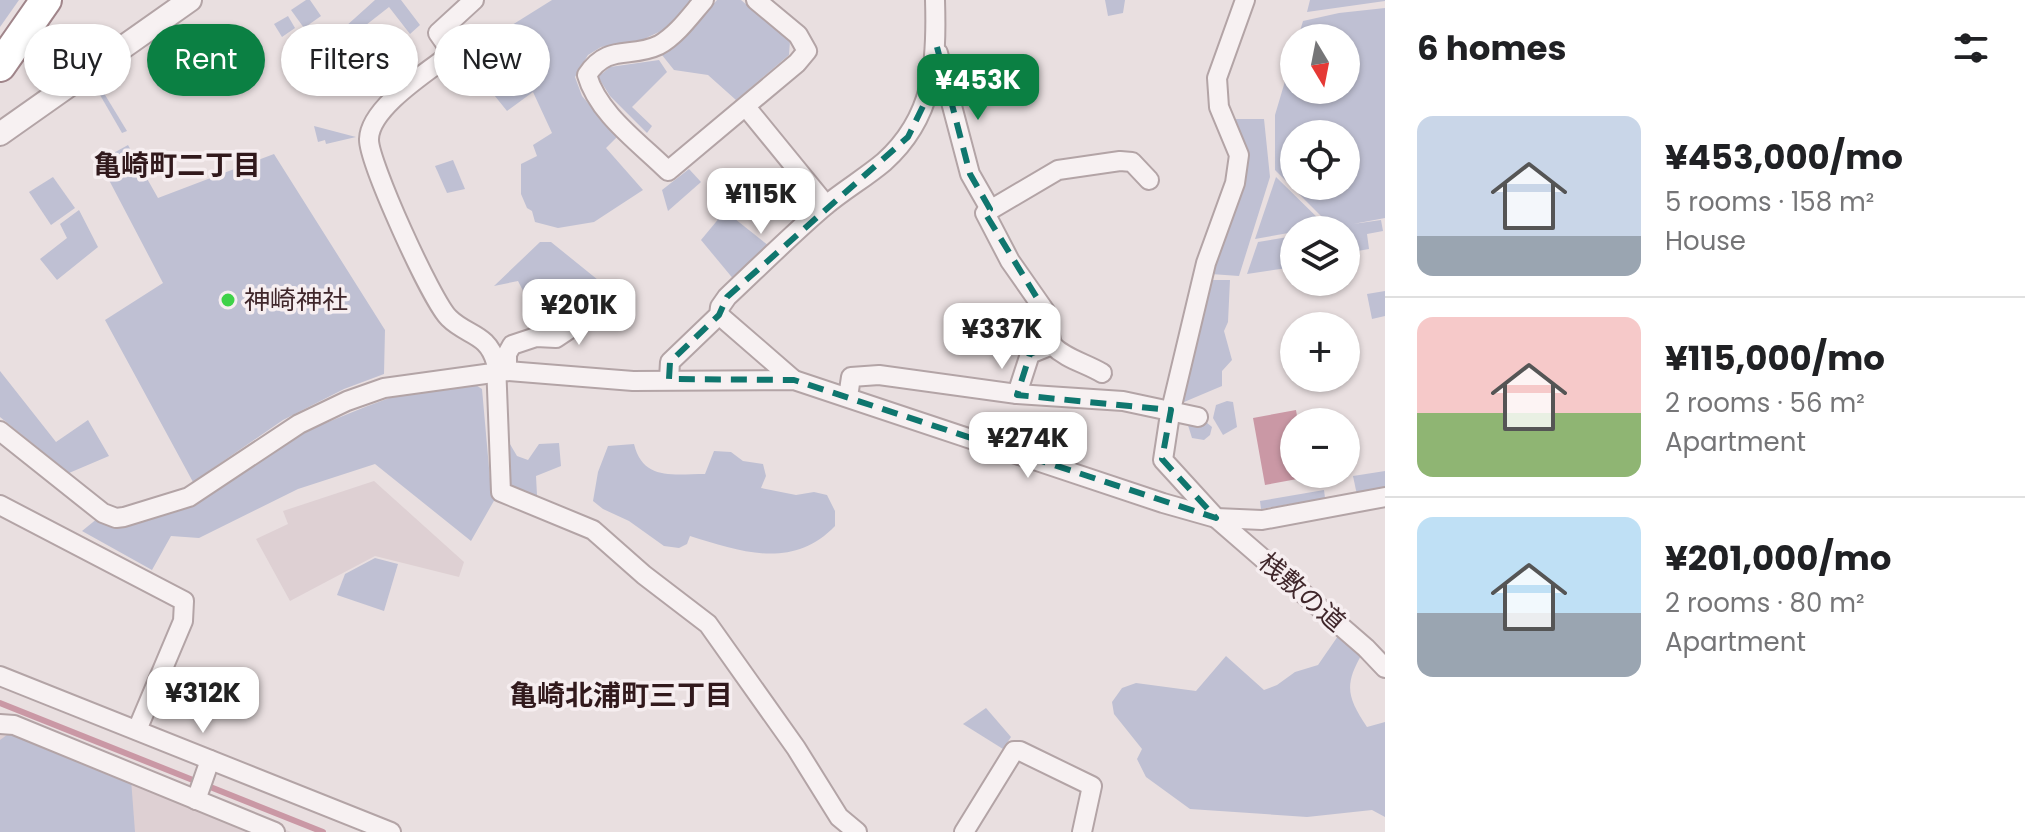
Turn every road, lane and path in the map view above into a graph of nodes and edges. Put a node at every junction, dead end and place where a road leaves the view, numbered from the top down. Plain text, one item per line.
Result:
1 (46, 0) edge
2 (190, 0) edge
3 (474, 0) edge
4 (704, 0) edge
5 (756, 0) edge
6 (935, 0) edge
7 (1245, 0) edge
8 (937, 47) junction
9 (0, 66) edge
10 (746, 107) junction
11 (0, 134) edge
12 (1149, 180) dead end
13 (826, 205) junction
14 (990, 209) junction
15 (622, 294) dead end
16 (719, 315) junction
17 (1052, 345) junction
18 (501, 372) junction
19 (1102, 373) dead end
20 (669, 379) junction
21 (794, 380) junction
22 (1017, 394) junction
23 (848, 397) junction
24 (1171, 410) junction
25 (1198, 417) dead end
26 (0, 431) edge
27 (1385, 497) edge
28 (0, 505) edge
29 (1216, 518) junction
30 (1385, 668) edge
31 (0, 676) edge
32 (0, 724) edge
33 (137, 730) junction
34 (210, 760) junction
35 (198, 793) junction
36 (275, 832) edge
37 (391, 832) edge
38 (857, 832) edge
39 (964, 832) edge
40 (1082, 832) edge

1 - 9 highway
2 - 11 street
3 - 18 street
4 - 10 street
5 - 10 street
6 - 8 street
7 - 24 street
8 - 13 street
8 - 14 street
10 - 13 street
12 - 14 street
13 - 16 street
14 - 17 street
15 - 18 street
16 - 20 street
16 - 21 street
17 - 19 street
17 - 22 street
18 - 20 street
18 - 26 street
18 - 38 street
20 - 21 street
21 - 23 street
22 - 23 street
22 - 24 street
23 - 29 street
24 - 25 street
24 - 29 street, 桟敷の道
27 - 29 street
28 - 33 street
29 - 30 street, 桟敷の道
31 - 33 street
32 - 35 street
33 - 34 street
34 - 35 street
34 - 37 street
35 - 36 street
39 - 40 street

